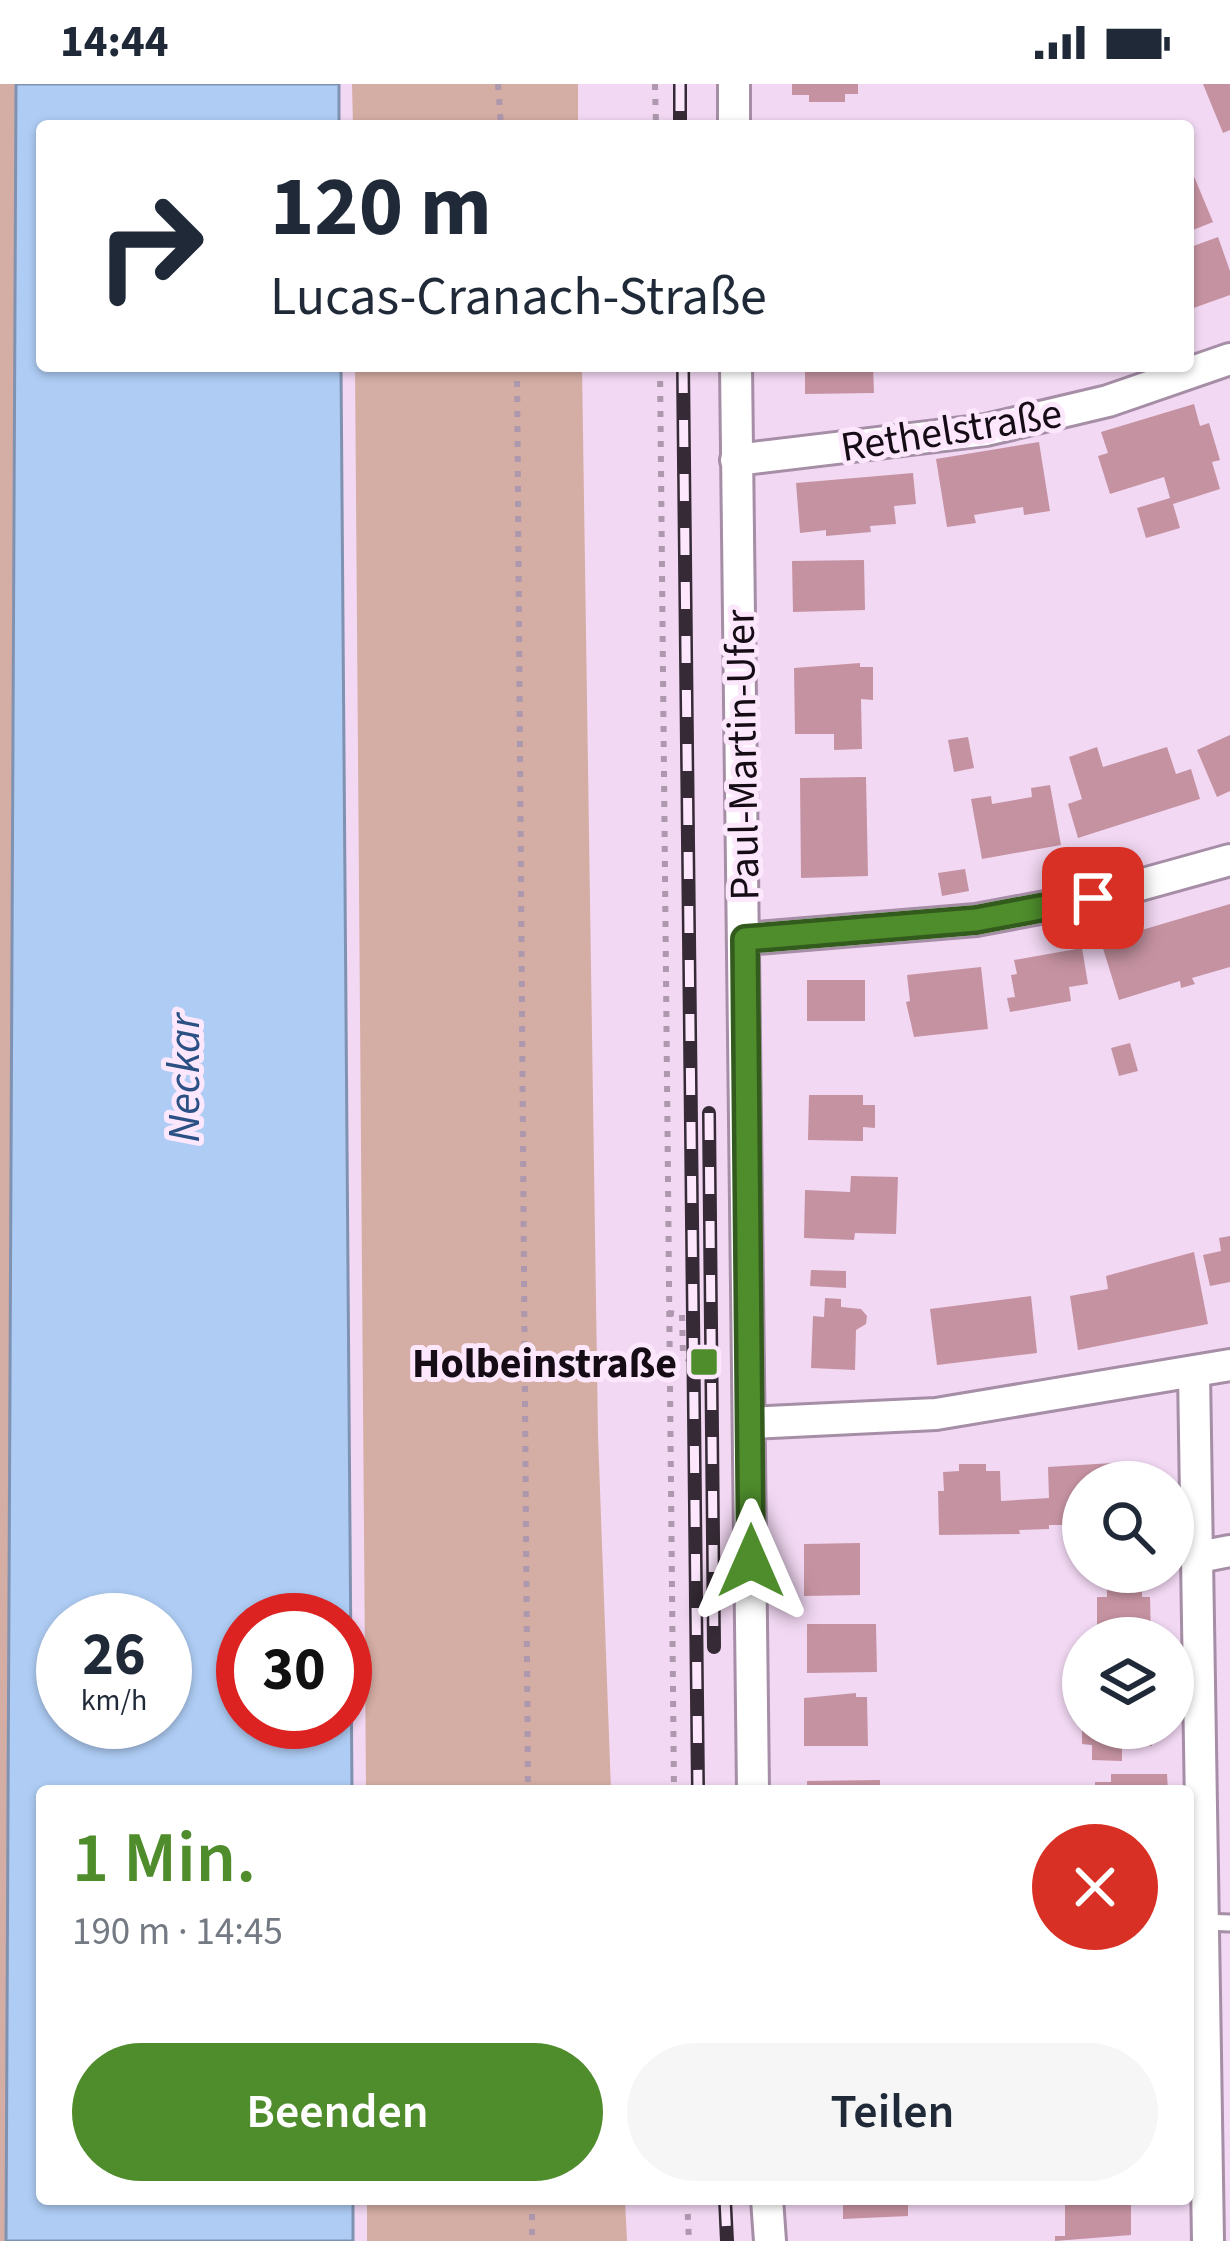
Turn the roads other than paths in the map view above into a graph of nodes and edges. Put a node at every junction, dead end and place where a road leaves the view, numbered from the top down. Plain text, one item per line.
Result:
1 (734, 84) edge
2 (734, 120) edge
3 (1230, 359) edge
4 (1194, 371) edge
5 (736, 372) edge
6 (1192, 372) edge
7 (736, 460) junction
8 (1230, 860) edge
9 (745, 939) junction
10 (1230, 1365) edge
11 (1194, 1373) junction
12 (749, 1423) junction
13 (1230, 1551) edge
14 (1198, 1557) junction
15 (753, 1785) edge
16 (1217, 1923) edge
17 (767, 2205) edge
18 (770, 2241) edge
19 (1208, 2241) edge

1 - 2 street
3 - 4 street, Rethelstraße
5 - 7 street, Paul-Martin-Ufer
6 - 7 street, Rethelstraße
7 - 9 street, Paul-Martin-Ufer
8 - 9 street
9 - 12 street, Paul-Martin-Ufer
10 - 11 street
11 - 12 street
11 - 14 street
12 - 15 street, Paul-Martin-Ufer
13 - 14 street
14 - 16 street
16 - 19 street
17 - 18 street

